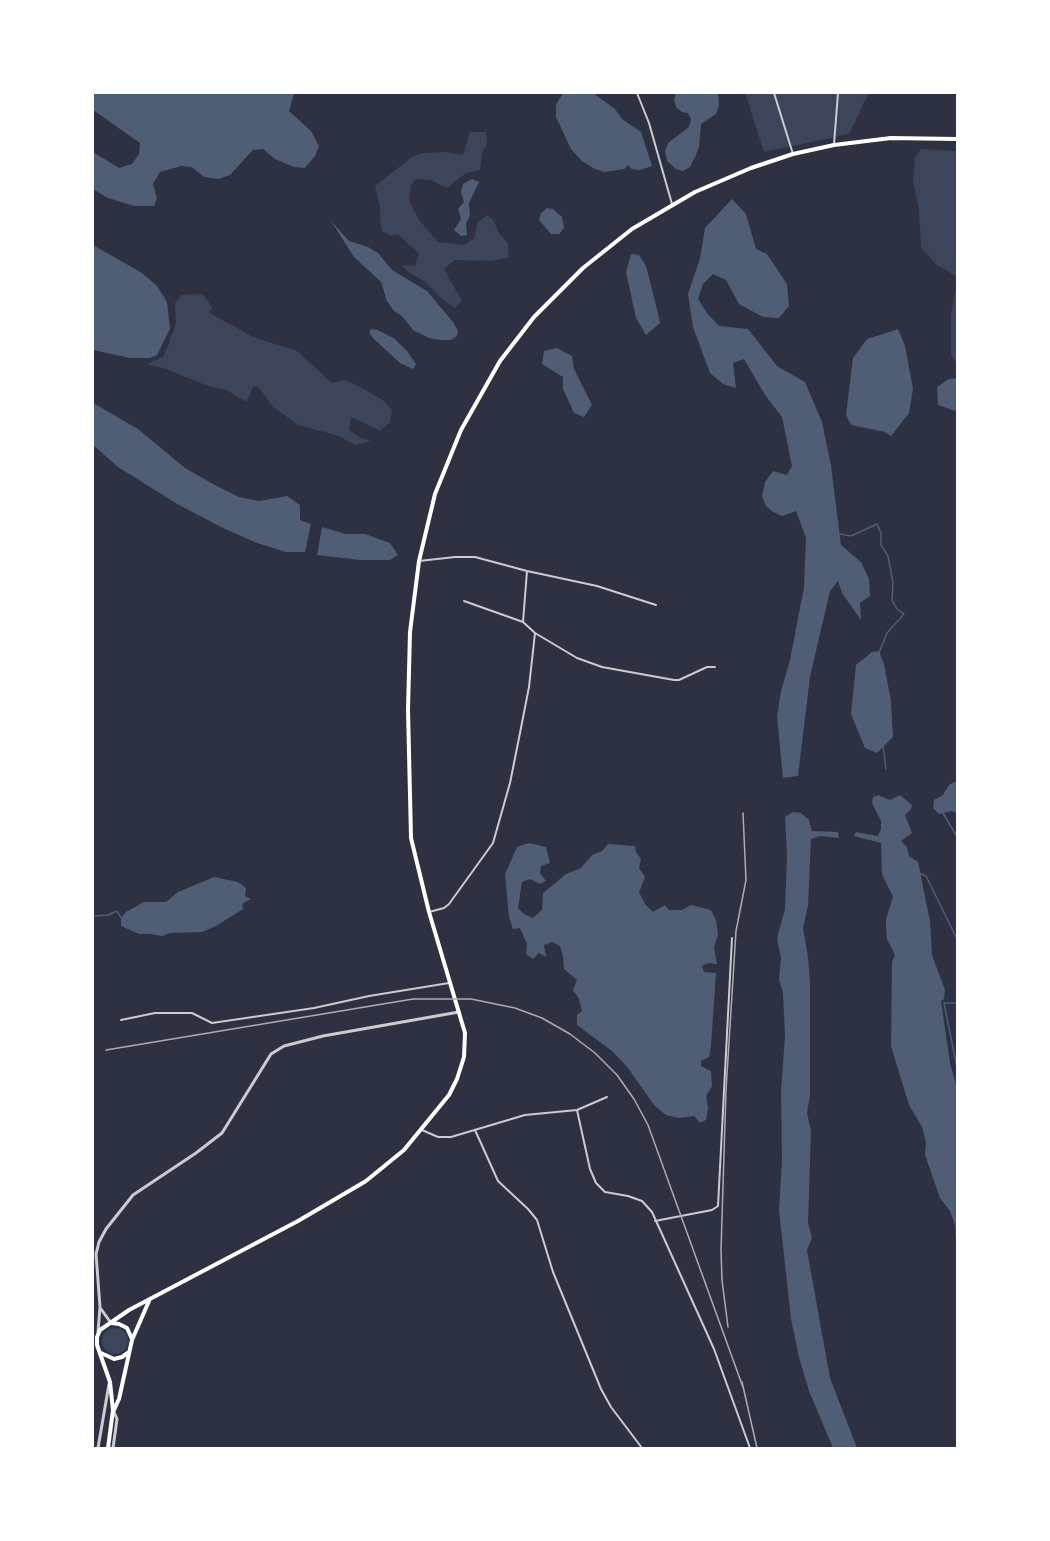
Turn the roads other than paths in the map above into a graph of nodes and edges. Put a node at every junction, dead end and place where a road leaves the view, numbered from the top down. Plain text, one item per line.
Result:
1 (637, 93) edge
2 (774, 93) edge
3 (838, 93) edge
4 (957, 139) edge
5 (834, 145) junction
6 (793, 154) junction
7 (672, 204) junction
8 (419, 561) junction
9 (527, 571) junction
10 (464, 601) dead end
11 (656, 605) dead end
12 (523, 622) junction
13 (535, 633) junction
14 (715, 667) dead end
15 (429, 912) junction
16 (732, 938) dead end
17 (449, 983) junction
18 (459, 1012) junction
19 (121, 1020) dead end
20 (607, 1096) dead end
21 (577, 1110) junction
22 (422, 1130) junction
23 (475, 1130) junction
24 (656, 1221) junction
25 (149, 1300) junction
26 (100, 1307) junction
27 (111, 1323) junction
28 (98, 1334) junction
29 (132, 1340) junction
30 (130, 1349) junction
31 (100, 1352) junction
32 (110, 1382) junction
33 (113, 1410) junction
34 (98, 1448) edge
35 (108, 1448) edge
36 (113, 1448) edge
37 (642, 1448) edge
38 (750, 1448) edge

1 - 7 street
2 - 6 street
3 - 5 street
4 - 5 main road
5 - 6 main road
6 - 7 main road
7 - 8 main road
8 - 9 street
8 - 15 main road
9 - 11 street
9 - 12 street
10 - 12 street
12 - 13 street
13 - 14 street
13 - 15 street
15 - 17 main road
16 - 24 street
17 - 18 main road
17 - 19 street
18 - 22 main road
18 - 26 street
20 - 21 street
21 - 23 street
21 - 24 street
22 - 23 street
22 - 25 main road
23 - 37 street
24 - 38 street
25 - 27 main road
25 - 29 main road
26 - 27 street
26 - 28 street
27 - 28 main road
27 - 29 main road
28 - 31 main road
29 - 30 main road
30 - 31 main road
30 - 33 main road
31 - 32 main road
32 - 33 main road
32 - 34 street
33 - 35 main road
33 - 36 street

